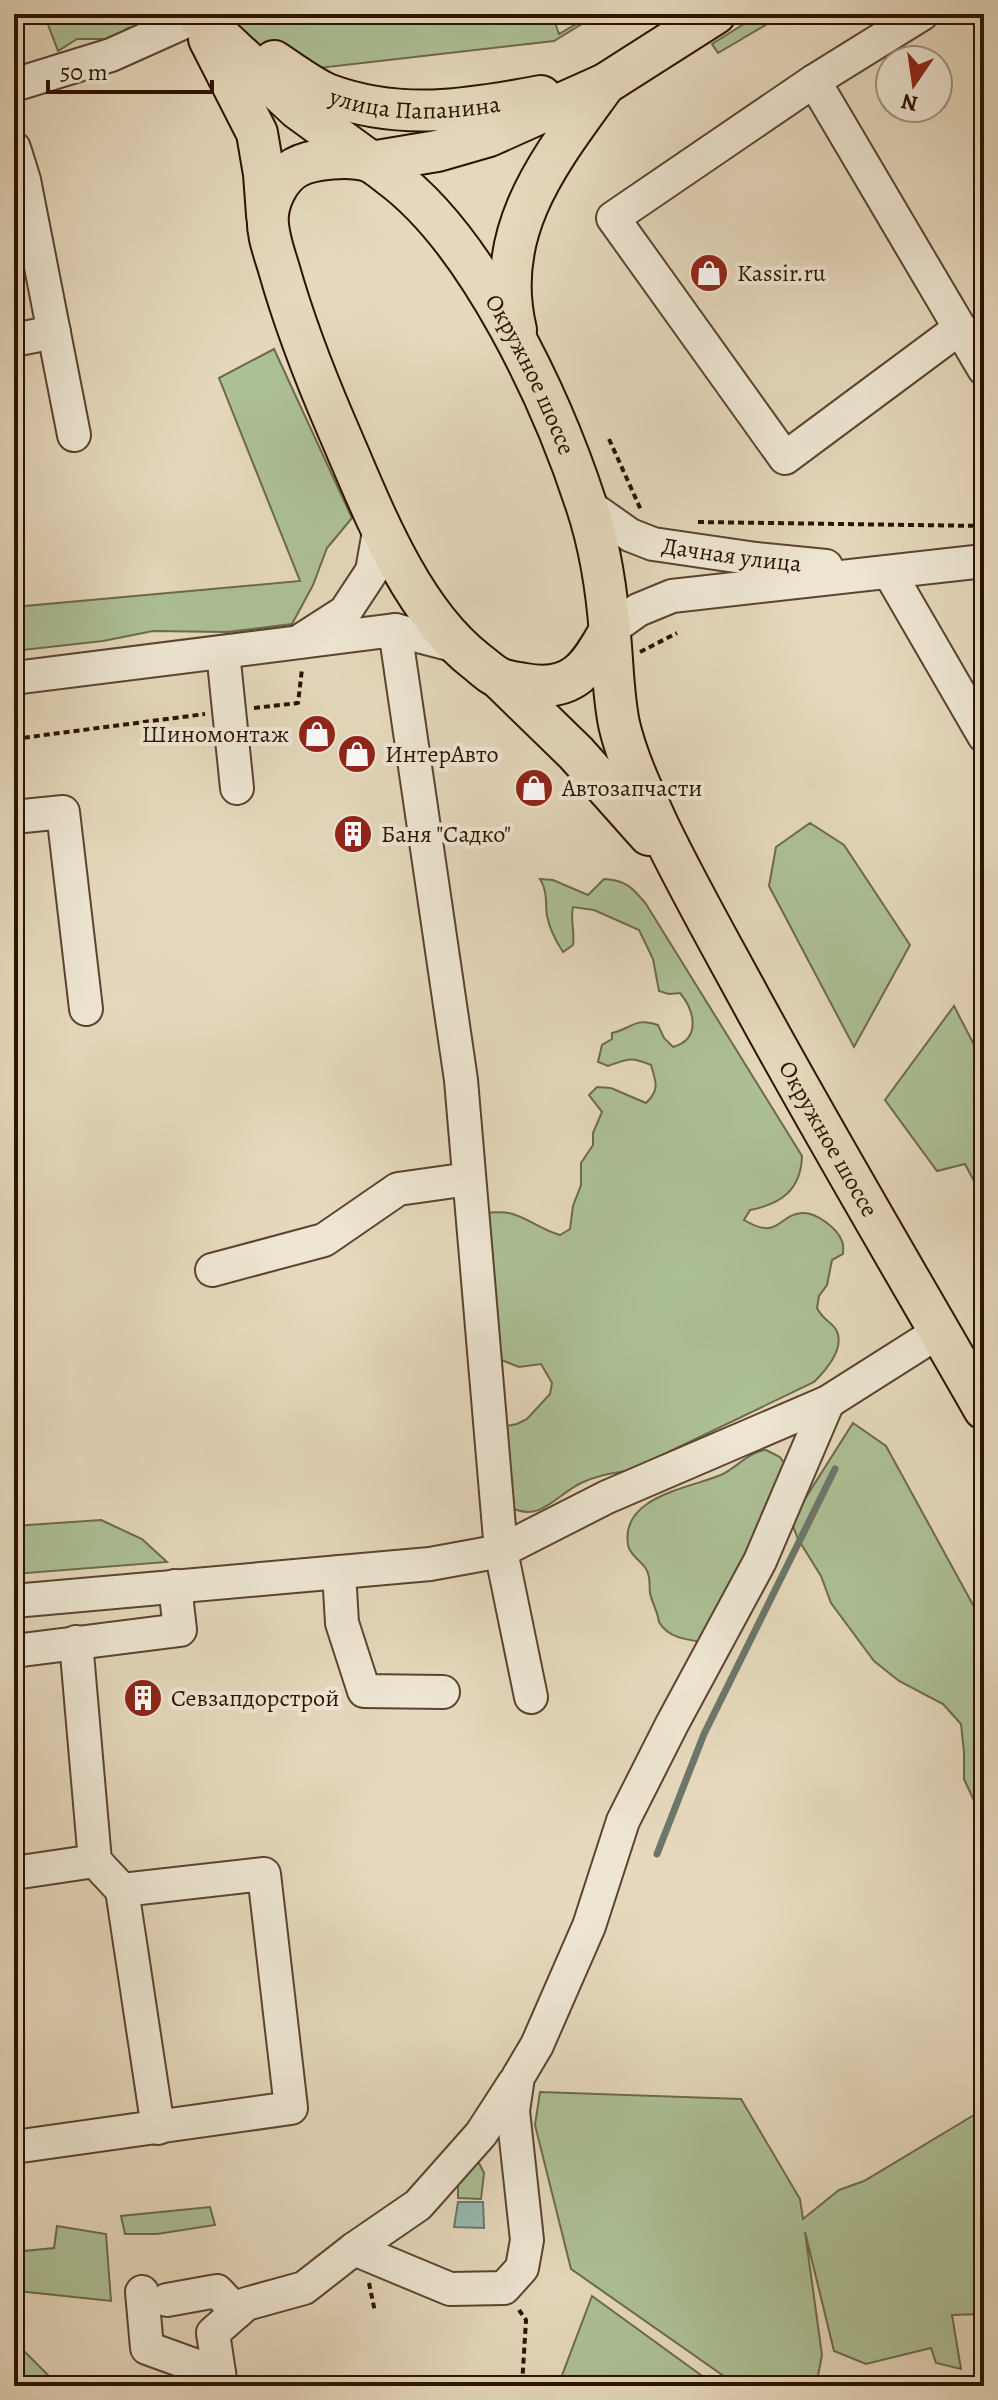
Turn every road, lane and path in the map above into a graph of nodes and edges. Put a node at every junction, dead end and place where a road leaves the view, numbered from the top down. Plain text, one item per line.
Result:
1 (715, 14) edge
2 (922, 14) edge
3 (198, 15) edge
4 (814, 81) junction
5 (605, 84) junction
6 (14, 85) edge
7 (14, 148) edge
8 (371, 162) junction
9 (267, 216) junction
10 (960, 328) junction
11 (54, 332) junction
12 (14, 340) edge
13 (521, 349) junction
14 (984, 369) edge
15 (74, 435) dead end
16 (609, 439) dead end
17 (586, 504) junction
18 (646, 521) dead end
19 (692, 521) dead end
20 (380, 526) junction
21 (984, 526) edge
22 (984, 561) edge
23 (889, 572) junction
24 (395, 630) junction
25 (610, 630) junction
26 (457, 646) junction
27 (223, 652) junction
28 (300, 654) junction
29 (14, 678) edge
30 (500, 679) junction
31 (229, 711) junction
32 (984, 736) edge
33 (14, 739) edge
34 (237, 788) dead end
35 (14, 817) edge
36 (678, 868) junction
37 (86, 1009) dead end
38 (469, 1179) junction
39 (212, 1270) dead end
40 (940, 1331) junction
41 (828, 1402) junction
42 (984, 1409) edge
43 (501, 1551) junction
44 (339, 1572) junction
45 (175, 1586) junction
46 (14, 1601) edge
47 (76, 1642) junction
48 (14, 1651) edge
49 (443, 1692) dead end
50 (531, 1697) dead end
51 (95, 1861) junction
52 (14, 1873) edge
53 (122, 1890) junction
54 (518, 2077) junction
55 (158, 2128) junction
56 (14, 2147) edge
57 (361, 2262) junction
58 (504, 2288) junction
59 (237, 2312) junction
60 (375, 2312) dead end
61 (220, 2380) edge
62 (522, 2386) edge

1 - 5 main road, улица Папанина
2 - 4 street
3 - 5 main road, улица Папанина
3 - 6 street
3 - 8 main road, Окружное шоссе
3 - 9 main road, Окружное шоссе
4 - 10 street
4 - 10 street
5 - 8 main road, улица Папанина
5 - 13 main road, улица Папанина
7 - 11 street
8 - 9 main road
8 - 13 main road, Окружное шоссе
9 - 20 main road, Окружное шоссе
10 - 14 street
11 - 12 street
11 - 15 street
13 - 17 main road, Окружное шоссе
16 - 18 path
17 - 23 street, Дачная улица
17 - 25 main road, Окружное шоссе
19 - 21 path
20 - 26 main road, Окружное шоссе
20 - 28 street
22 - 23 street, Дачная улица
23 - 25 street, Дачная улица
23 - 32 street
24 - 26 street
24 - 28 street
24 - 38 street
25 - 30 main road, Окружное шоссе
25 - 36 main road, Окружное шоссе
26 - 30 main road, Окружное шоссе
27 - 28 street
27 - 29 street
27 - 31 street
28 - 31 path
30 - 36 main road, Окружное шоссе
31 - 33 path
31 - 34 street
35 - 37 street
36 - 40 main road, Окружное шоссе
38 - 39 street
38 - 43 street
40 - 41 street
40 - 42 main road, Окружное шоссе
41 - 43 street
41 - 54 street
43 - 44 street
43 - 50 street
44 - 45 street
44 - 49 street
45 - 46 street
45 - 47 street
47 - 48 street
47 - 51 street
51 - 52 street
51 - 53 street
53 - 55 street
53 - 55 street
54 - 57 street
54 - 58 street
55 - 56 street
57 - 58 street
57 - 59 street
57 - 60 path
58 - 62 path
59 - 61 street
59 - 61 street

